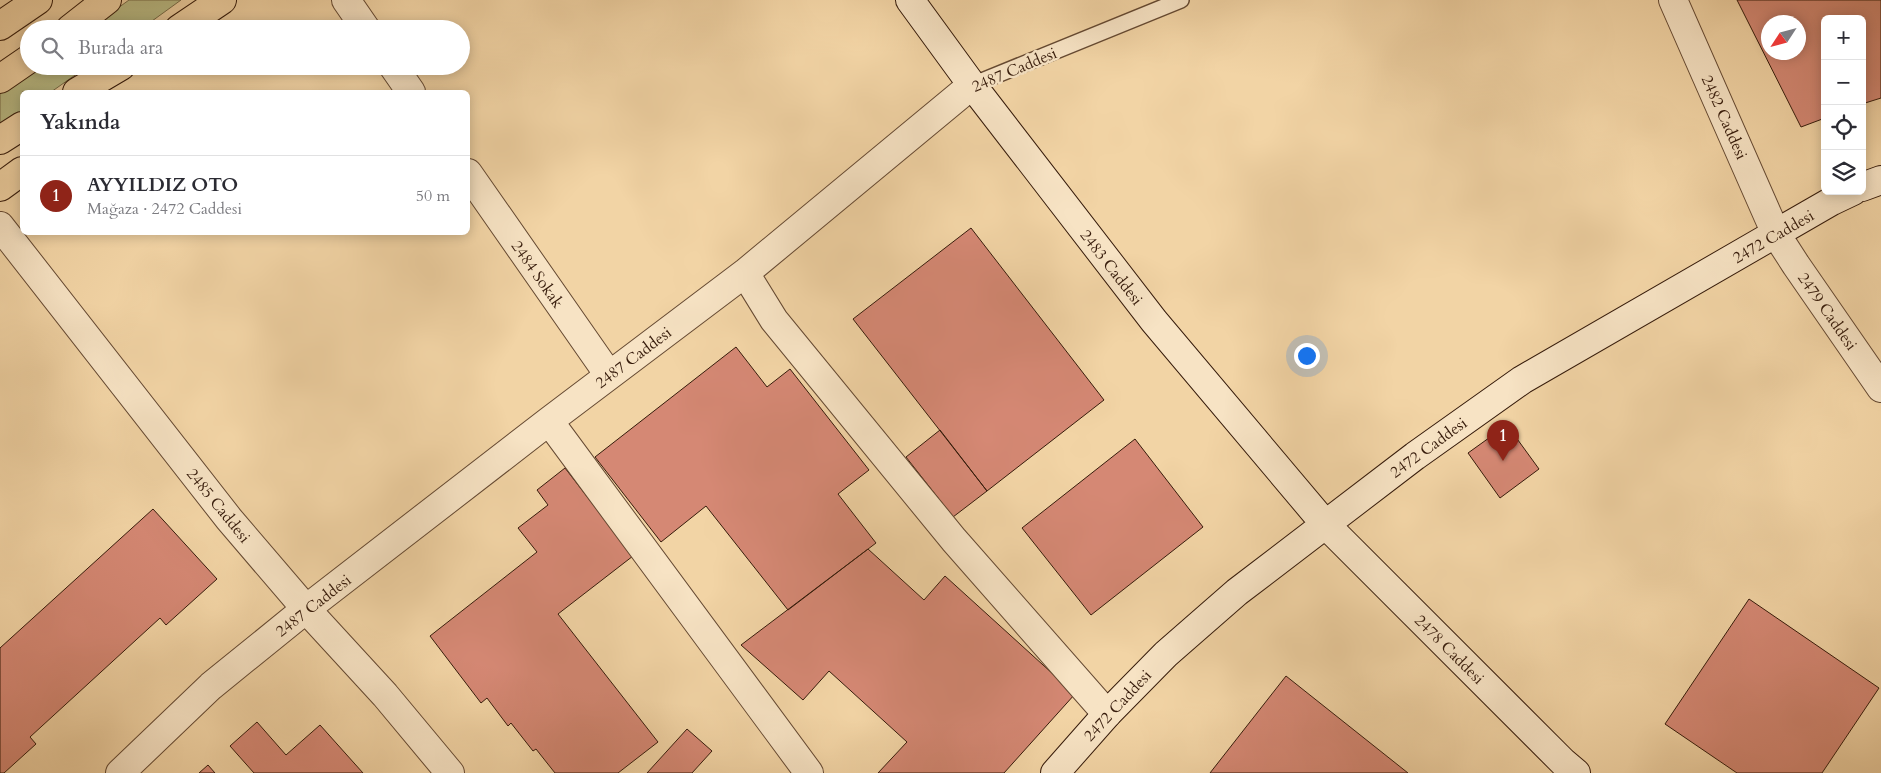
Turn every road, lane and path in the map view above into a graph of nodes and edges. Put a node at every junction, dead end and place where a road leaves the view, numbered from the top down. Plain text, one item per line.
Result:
1 (38, 0) edge
2 (107, 0) edge
3 (222, 0) edge
4 (346, 0) edge
5 (910, 0) edge
6 (1181, 0) edge
7 (1673, 0) edge
8 (81, 20) edge
9 (193, 20) edge
10 (360, 20) edge
11 (0, 26) edge
12 (20, 66) edge
13 (105, 75) edge
14 (126, 75) edge
15 (399, 75) edge
16 (0, 80) edge
17 (972, 85) junction
18 (80, 90) edge
19 (110, 90) edge
20 (410, 90) edge
21 (20, 127) edge
22 (0, 140) edge
23 (20, 172) edge
24 (470, 176) edge
25 (1881, 180) edge
26 (1866, 186) edge
27 (0, 187) edge
28 (1845, 195) edge
29 (0, 226) edge
30 (1776, 234) junction
31 (745, 274) junction
32 (609, 375) junction
33 (1881, 388) edge
34 (549, 421) junction
35 (1325, 524) junction
36 (306, 610) junction
37 (1107, 714) junction
38 (120, 773) edge
39 (450, 773) edge
40 (810, 773) edge
41 (1055, 773) edge
42 (1576, 773) edge

1 - 11 main road
2 - 8 main road
3 - 9 main road
4 - 10 street
5 - 17 street, 2483 Caddesi
6 - 17 lane, 2487 Caddesi
7 - 30 street, 2482 Caddesi
12 - 16 main road
13 - 18 main road
14 - 19 main road
15 - 20 street
17 - 31 street, 2487 Caddesi
17 - 35 street, 2483 Caddesi
21 - 22 main road
23 - 27 main road
24 - 32 street, 2484 Sokak
25 - 26 street
28 - 30 street, 2472 Caddesi
29 - 36 street, 2485 Caddesi
30 - 33 street, 2479 Caddesi
30 - 35 street, 2472 Caddesi
31 - 32 street, 2487 Caddesi
31 - 37 street
32 - 34 street, 2487 Caddesi
34 - 36 street, 2487 Caddesi
34 - 40 street
35 - 37 street, 2472 Caddesi
35 - 42 street, 2478 Caddesi
36 - 38 street, 2487 Caddesi
36 - 39 street, 2485 Caddesi
37 - 41 street, 2472 Caddesi

